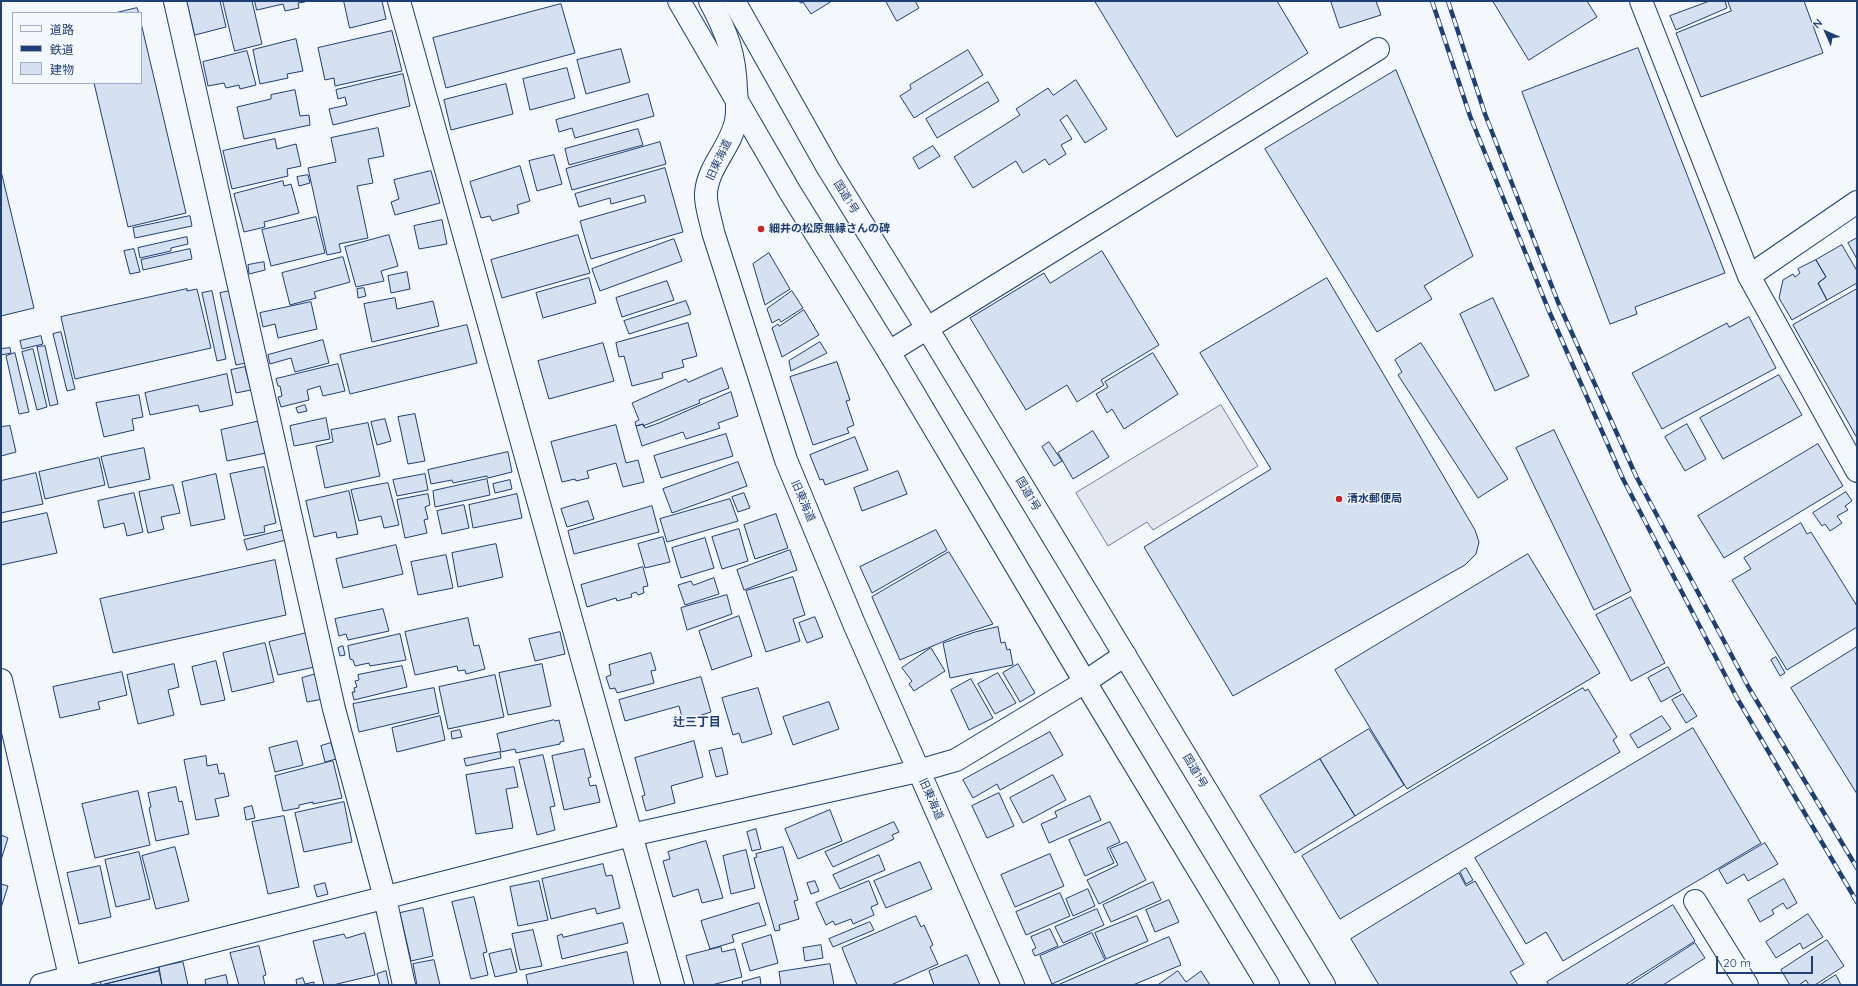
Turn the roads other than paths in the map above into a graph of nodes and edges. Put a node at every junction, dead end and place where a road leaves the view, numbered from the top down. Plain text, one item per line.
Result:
1 (175, 1) edge
2 (399, 1) edge
3 (679, 1) edge
4 (710, 1) edge
5 (734, 1) edge
6 (1641, 1) edge
7 (1378, 49) dead end
8 (737, 99) junction
9 (1857, 202) edge
10 (1749, 276) junction
11 (927, 328) junction
12 (889, 352) junction
13 (1857, 471) edge
14 (1125, 655) junction
15 (1, 680) edge
16 (1085, 682) junction
17 (918, 771) junction
18 (632, 834) junction
19 (385, 898) junction
20 (1695, 900) dead end
21 (71, 982) edge
22 (41, 985) edge
23 (404, 985) edge
24 (673, 985) edge
25 (1013, 985) edge
26 (1268, 985) edge
27 (1324, 985) edge
28 (1747, 985) edge

1 - 19 main road
2 - 18 main road
3 - 8 main road
4 - 8 main road, 旧東海道
5 - 11 main road, 国道1号
6 - 10 main road
7 - 11 main road
8 - 12 main road
8 - 17 main road, 旧東海道
9 - 10 main road
10 - 13 main road
11 - 12 main road
11 - 14 main road, 国道1号
12 - 16 main road
14 - 16 main road
14 - 27 main road, 国道1号
15 - 21 main road
16 - 17 main road
16 - 26 main road
17 - 18 main road
17 - 25 main road, 旧東海道
18 - 19 main road
18 - 24 main road
19 - 21 main road
19 - 23 main road
20 - 28 main road
21 - 22 main road

